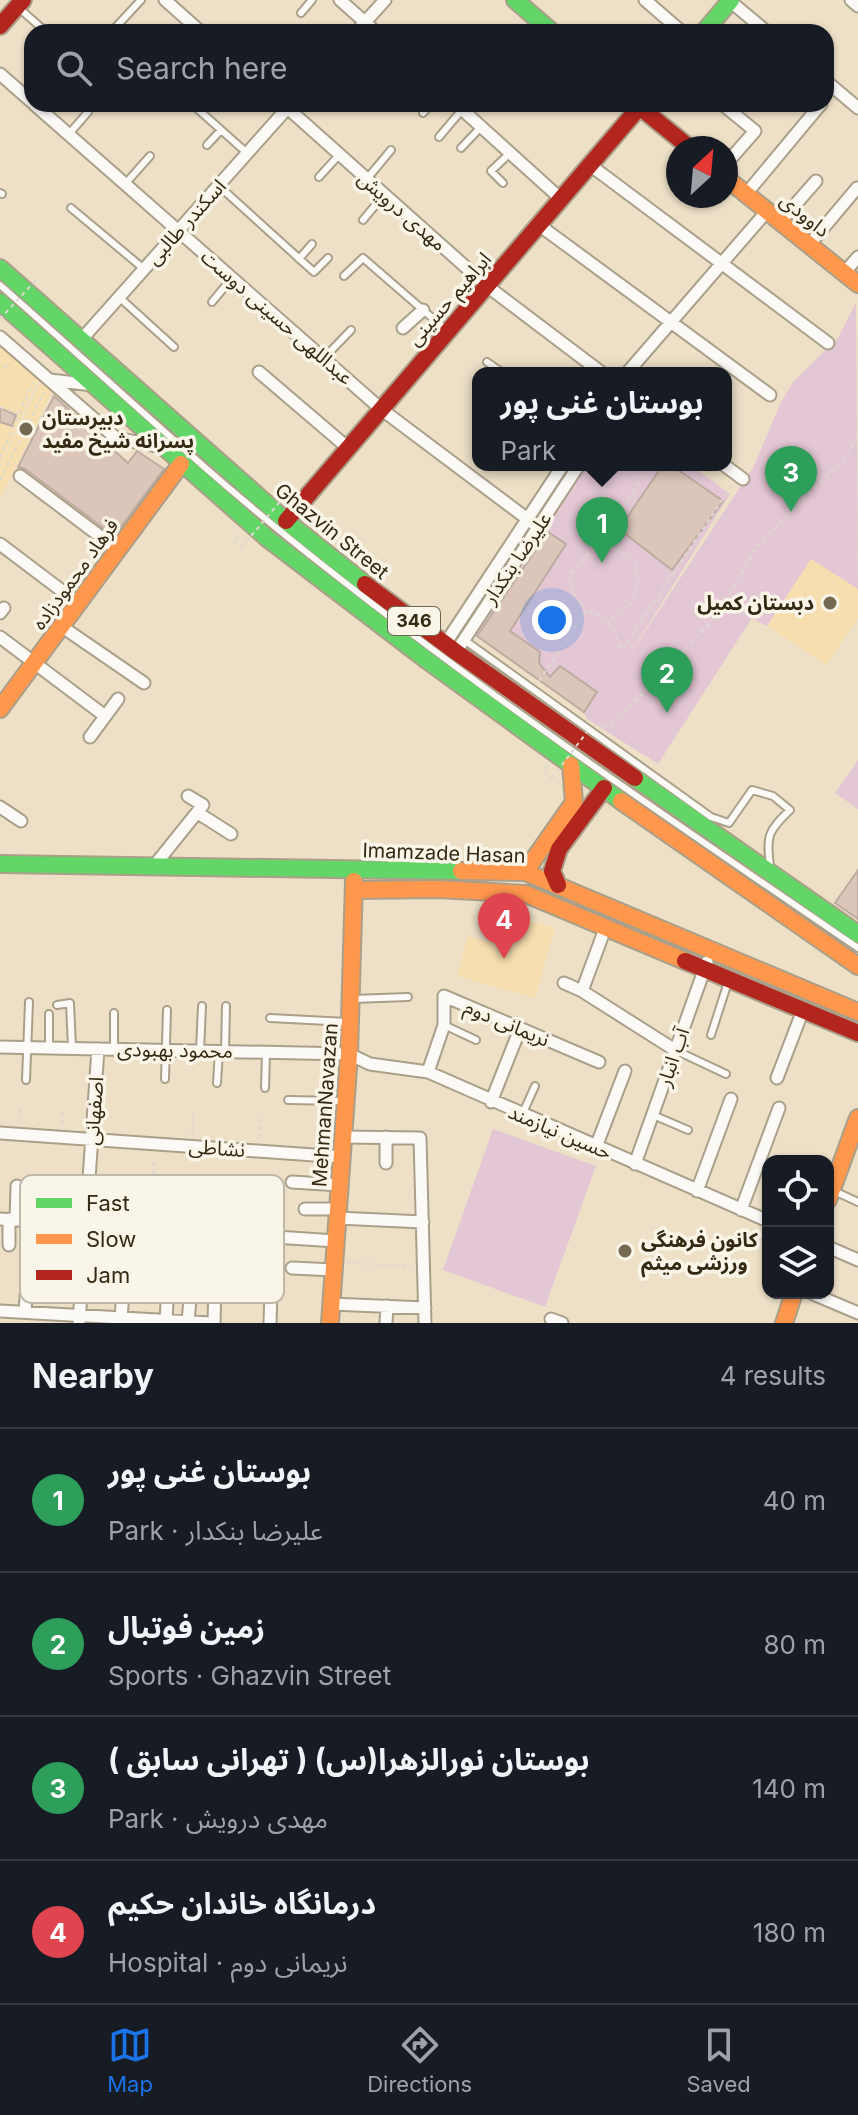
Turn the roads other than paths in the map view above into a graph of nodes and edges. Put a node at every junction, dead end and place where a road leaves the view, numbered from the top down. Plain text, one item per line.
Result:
1 (141, 0) edge
2 (312, 0) edge
3 (340, 0) edge
4 (385, 0) edge
5 (515, 0) edge
6 (645, 0) edge
7 (730, 0) edge
8 (851, 0) edge
9 (168, 1) edge
10 (20, 3) edge
11 (858, 6) edge
12 (301, 13) dead end
13 (365, 22) joint
14 (39, 24) edge
15 (119, 24) edge
16 (192, 24) edge
17 (543, 24) edge
18 (673, 24) edge
19 (710, 24) edge
20 (758, 24) edge
21 (0, 26) edge
22 (0, 74) edge
23 (834, 88) edge
24 (24, 95) edge
25 (858, 108) edge
26 (43, 112) edge
27 (88, 112) dead end
28 (201, 112) edge
29 (281, 112) edge
30 (294, 112) edge
31 (457, 112) edge
32 (467, 112) edge
33 (633, 112) edge
34 (647, 112) edge
35 (732, 112) edge
36 (814, 112) edge
37 (481, 127) junction
38 (221, 130) junction
39 (69, 134) junction
40 (676, 136) edge
41 (439, 137) dead end
42 (207, 145) dead end
43 (461, 148) dead end
44 (391, 150) dead end
45 (738, 150) edge
46 (247, 153) junction
47 (510, 153) junction
48 (339, 155) junction
49 (150, 156) dead end
50 (590, 165) junction
51 (319, 177) dead end
52 (366, 180) junction
53 (816, 181) dead end
54 (126, 183) junction
55 (503, 183) dead end
56 (219, 186) junction
57 (738, 188) edge
58 (857, 188) edge
59 (746, 194) junction
60 (383, 196) junction
61 (561, 199) junction
62 (71, 208) dead end
63 (774, 216) junction
64 (363, 220) dead end
65 (539, 225) junction
66 (178, 231) junction
67 (312, 244) dead end
68 (809, 245) junction
69 (858, 257) edge
70 (328, 258) dead end
71 (299, 259) junction
72 (721, 264) junction
73 (0, 268) edge
74 (144, 269) junction
75 (844, 273) junction
76 (344, 276) dead end
77 (232, 278) junction
78 (858, 284) edge
79 (0, 285) edge
80 (487, 286) junction
81 (119, 297) junction
82 (0, 302) edge
83 (212, 302) dead end
84 (423, 310) junction
85 (670, 322) junction
86 (403, 328) dead end
87 (351, 330) dead end
88 (448, 331) junction
89 (0, 337) edge
90 (81, 340) junction
91 (828, 343) dead end
92 (174, 347) dead end
93 (323, 359) junction
94 (487, 362) dead end
95 (494, 367) edge
96 (594, 367) edge
97 (632, 367) edge
98 (732, 367) edge
99 (732, 367) edge
100 (259, 372) dead end
101 (50, 380) junction
102 (94, 385) junction
103 (770, 395) dead end
104 (381, 409) junction
105 (163, 447) junction
106 (348, 448) junction
107 (181, 464) junction
108 (560, 471) edge
109 (574, 471) edge
110 (732, 471) edge
111 (20, 476) dead end
112 (741, 477) road end
113 (286, 521) junction
114 (532, 524) junction
115 (0, 544) edge
116 (117, 549) junction
117 (78, 603) junction
118 (61, 626) junction
119 (0, 637) edge
120 (455, 645) junction
121 (34, 664) junction
122 (144, 683) dead end
123 (118, 699) dead end
124 (0, 709) edge
125 (105, 716) junction
126 (90, 737) dead end
127 (571, 765) junction
128 (604, 788) junction
129 (188, 796) dead end
130 (0, 807) edge
131 (198, 813) junction
132 (21, 821) dead end
133 (231, 834) dead end
134 (0, 864) edge
135 (154, 866) junction
136 (354, 869) junction
137 (525, 872) junction
138 (771, 873) junction
139 (558, 885) junction
140 (354, 890) junction
141 (606, 926) junction
142 (858, 934) edge
143 (858, 948) edge
144 (712, 950) junction
145 (858, 966) edge
146 (705, 969) junction
147 (729, 979) junction
148 (564, 983) dead end
149 (582, 991) junction
150 (408, 997) dead end
151 (352, 999) junction
152 (29, 1002) dead end
153 (57, 1005) dead end
154 (202, 1006) dead end
155 (226, 1006) dead end
156 (167, 1010) dead end
157 (803, 1010) junction
158 (858, 1012) edge
159 (114, 1013) dead end
160 (49, 1014) dead end
161 (270, 1018) dead end
162 (351, 1022) junction
163 (444, 1025) junction
164 (520, 1029) junction
165 (858, 1033) edge
166 (711, 1035) dead end
167 (476, 1040) dead end
168 (0, 1047) edge
169 (27, 1047) junction
170 (49, 1048) junction
171 (72, 1048) junction
172 (98, 1049) junction
173 (114, 1049) junction
174 (166, 1050) junction
175 (675, 1050) junction
176 (200, 1051) junction
177 (222, 1051) junction
178 (266, 1052) junction
179 (349, 1054) junction
180 (599, 1062) dead end
181 (625, 1071) dead end
182 (428, 1072) junction
183 (726, 1074) dead end
184 (777, 1078) dead end
185 (165, 1079) dead end
186 (26, 1080) dead end
187 (217, 1083) dead end
188 (535, 1086) dead end
189 (265, 1088) dead end
190 (731, 1099) dead end
191 (288, 1100) dead end
192 (346, 1101) junction
193 (491, 1102) junction
194 (779, 1108) dead end
195 (522, 1115) junction
196 (653, 1115) junction
197 (858, 1118) edge
198 (688, 1130) dead end
199 (0, 1133) edge
200 (343, 1137) junction
201 (386, 1137) junction
202 (92, 1140) junction
203 (596, 1147) junction
204 (852, 1150) edge
205 (342, 1157) junction
206 (386, 1163) dead end
207 (635, 1164) junction
208 (90, 1175) edge
209 (292, 1182) dead end
210 (340, 1185) junction
211 (17, 1186) dead end
212 (834, 1187) edge
213 (697, 1191) junction
214 (834, 1196) edge
215 (858, 1202) edge
216 (305, 1209) dead end
217 (741, 1210) junction
218 (338, 1214) junction
219 (8, 1219) edge
220 (762, 1219) edge
221 (423, 1222) junction
222 (284, 1238) edge
223 (336, 1241) junction
224 (9, 1245) dead end
225 (834, 1250) edge
226 (858, 1260) edge
227 (334, 1266) junction
228 (292, 1268) dead end
229 (792, 1299) edge
230 (825, 1299) edge
231 (122, 1303) edge
232 (184, 1303) edge
233 (214, 1303) edge
234 (271, 1303) edge
235 (331, 1304) junction
236 (387, 1306) junction
237 (425, 1308) junction
238 (0, 1311) edge
239 (858, 1313) edge
240 (17, 1316) edge
241 (46, 1318) edge
242 (121, 1318) junction
243 (80, 1320) edge
244 (176, 1322) edge
245 (212, 1323) edge
246 (270, 1323) edge
247 (330, 1323) edge
248 (386, 1323) edge
249 (425, 1323) edge
250 (784, 1323) edge

1 - 15 lane
2 - 12 lane
3 - 13 street
4 - 13 street
5 - 17 main road
6 - 18 street
7 - 19 main road
7 - 20 street
8 - 11 street
9 - 16 street
10 - 14 lane
10 - 21 main road
22 - 24 street, عبداللهی حسینی دوست
23 - 25 street
26 - 39 street, عبداللهی حسینی دوست
27 - 39 lane
28 - 38 lane
29 - 46 street, اسکندر طالبی
30 - 48 street, مهدی درویش
31 - 41 lane
32 - 37 street
33 - 50 main road, ابراهیم حسینی
34 - 40 main road
35 - 45 street
36 - 59 street
37 - 43 lane
37 - 47 street
38 - 42 lane
38 - 46 lane
39 - 54 street, عبداللهی حسینی دوست
44 - 52 lane
46 - 56 street, اسکندر طالبی
47 - 55 lane
47 - 61 street
48 - 51 lane
48 - 52 street, مهدی درویش
49 - 54 lane
50 - 61 main road, ابراهیم حسینی
50 - 72 street
52 - 60 street, مهدی درویش
53 - 63 street
54 - 66 street, عبداللهی حسینی دوست
56 - 66 street, اسکندر طالبی
56 - 71 lane
57 - 59 main road, داوودی
58 - 68 street
59 - 63 main road, داوودی
60 - 64 lane
60 - 80 street, مهدی درویش
61 - 65 main road, ابراهیم حسینی
62 - 74 lane
63 - 68 main road, داوودی
63 - 72 street
65 - 80 main road, ابراهیم حسینی
65 - 85 street
66 - 74 street, اسکندر طالبی
66 - 77 street, عبداللهی حسینی دوست
67 - 71 lane
68 - 75 main road, داوودی
69 - 75 street
70 - 71 lane
72 - 85 street
72 - 91 street
73 - 90 main road, Ghazvin Street / 346
74 - 81 street, اسکندر طالبی
75 - 78 main road, داوودی
76 - 84 lane
77 - 83 lane
77 - 93 street, عبداللهی حسینی دوست
79 - 143 lane
80 - 88 main road, ابراهیم حسینی
80 - 96 street, مهدی درویش
81 - 90 street, اسکندر طالبی
81 - 92 lane
82 - 102 main road, 346
84 - 86 street
84 - 88 lane
85 - 97 street
85 - 98 street
87 - 93 lane
88 - 104 main road, ابراهیم حسینی
89 - 101 street
90 - 113 main road, Ghazvin Street / 346
93 - 104 street, عبداللهی حسینی دوست
94 - 95 lane
99 - 103 street
100 - 106 street
101 - 102 street
101 - 105 street
102 - 105 main road, 346
104 - 106 main road, ابراهیم حسینی
104 - 114 street, عبداللهی حسینی دوست
105 - 107 main road, 346
106 - 113 main road, ابراهیم حسینی
107 - 116 main road, فرهاد محمودزاده
107 - 127 main road, 346
108 - 114 street, علیرضا بنکدار
109 - 114 street, علیرضا بنکدار
110 - 112 street
111 - 116 street
113 - 120 main road, Ghazvin Street / 346
114 - 120 street, علیرضا بنکدار
114 - 120 street, علیرضا بنکدار
115 - 117 street
116 - 117 main road, فرهاد محمودزاده
117 - 118 main road, فرهاد محمودزاده
118 - 121 main road, فرهاد محمودزاده
118 - 122 street
119 - 121 street
120 - 138 main road, Ghazvin Street / 346
120 - 138 lane
121 - 124 main road, فرهاد محمودزاده
121 - 125 street
123 - 125 street
125 - 126 street
127 - 128 main road, 346
127 - 137 main road
128 - 139 main road
128 - 145 main road, 346
129 - 131 street
130 - 132 street
131 - 133 street
131 - 135 street
134 - 135 main road, Imamzade Hasan
135 - 136 main road, Imamzade Hasan
136 - 137 main road, Imamzade Hasan
136 - 140 main road, MehmanNavazan
137 - 139 main road, Imamzade Hasan
138 - 142 main road, Ghazvin Street / 346
139 - 144 main road, Imamzade Hasan
140 - 141 main road, Imamzade Hasan
140 - 151 main road, MehmanNavazan
141 - 146 main road, Imamzade Hasan
141 - 149 street
144 - 146 street, آب انبار
144 - 158 main road, Imamzade Hasan
146 - 147 main road, Imamzade Hasan
146 - 175 street, آب انبار
147 - 157 main road, Imamzade Hasan
147 - 166 lane
148 - 149 street
149 - 175 street
150 - 151 lane
151 - 162 main road, MehmanNavazan
152 - 169 lane
153 - 171 lane
154 - 176 lane
155 - 177 lane
156 - 174 lane
157 - 165 main road, Imamzade Hasan
157 - 184 street
159 - 173 lane
160 - 170 lane
161 - 162 lane
162 - 179 main road, MehmanNavazan
163 - 164 street, نریمانی دوم
163 - 167 lane
163 - 182 street, نریمانی دوم
164 - 180 street, نریمانی دوم
164 - 193 street
168 - 169 street, محمود بهبودی
169 - 170 street, محمود بهبودی
169 - 186 lane
170 - 171 street, محمود بهبودی
171 - 172 street, محمود بهبودی
172 - 173 street, محمود بهبودی
172 - 202 street, اصفهانی
173 - 174 street, محمود بهبودی
174 - 176 street, محمود بهبودی
174 - 185 lane
175 - 183 lane
175 - 196 street, آب انبار
176 - 177 street, محمود بهبودی
177 - 178 street, محمود بهبودی
177 - 187 lane
178 - 179 street, محمود بهبودی
178 - 189 lane
179 - 182 street, حسین نیازمند
179 - 192 main road, MehmanNavazan
181 - 203 street
182 - 193 street, حسین نیازمند
188 - 195 lane
190 - 213 street
191 - 192 lane
192 - 200 main road, MehmanNavazan
193 - 195 street, حسین نیازمند
194 - 217 street
195 - 203 street, حسین نیازمند
196 - 198 lane
196 - 207 street, آب انبار
197 - 204 main road
199 - 202 street, نشاطی
200 - 201 street
200 - 205 main road, MehmanNavazan
201 - 206 street
201 - 221 street
202 - 205 street, نشاطی
202 - 208 street, اصفهانی
203 - 207 street, حسین نیازمند
204 - 212 main road
205 - 210 main road, MehmanNavazan
207 - 213 street, حسین نیازمند
209 - 210 street
210 - 218 main road, MehmanNavazan
211 - 219 street
213 - 217 street, حسین نیازمند
214 - 215 lane
216 - 218 street
217 - 220 street, حسین نیازمند
218 - 221 street
218 - 223 main road, MehmanNavazan
219 - 224 street
221 - 237 street
222 - 223 street
223 - 227 main road, MehmanNavazan
225 - 226 street
227 - 228 street
227 - 235 main road, MehmanNavazan
229 - 250 main road
230 - 239 street
231 - 242 street
232 - 244 street
233 - 245 street
234 - 246 street
235 - 236 street
235 - 247 main road, MehmanNavazan
236 - 237 street
236 - 248 street
237 - 249 street
238 - 240 street
240 - 241 street
241 - 243 street
242 - 243 street
242 - 244 street
244 - 245 street

